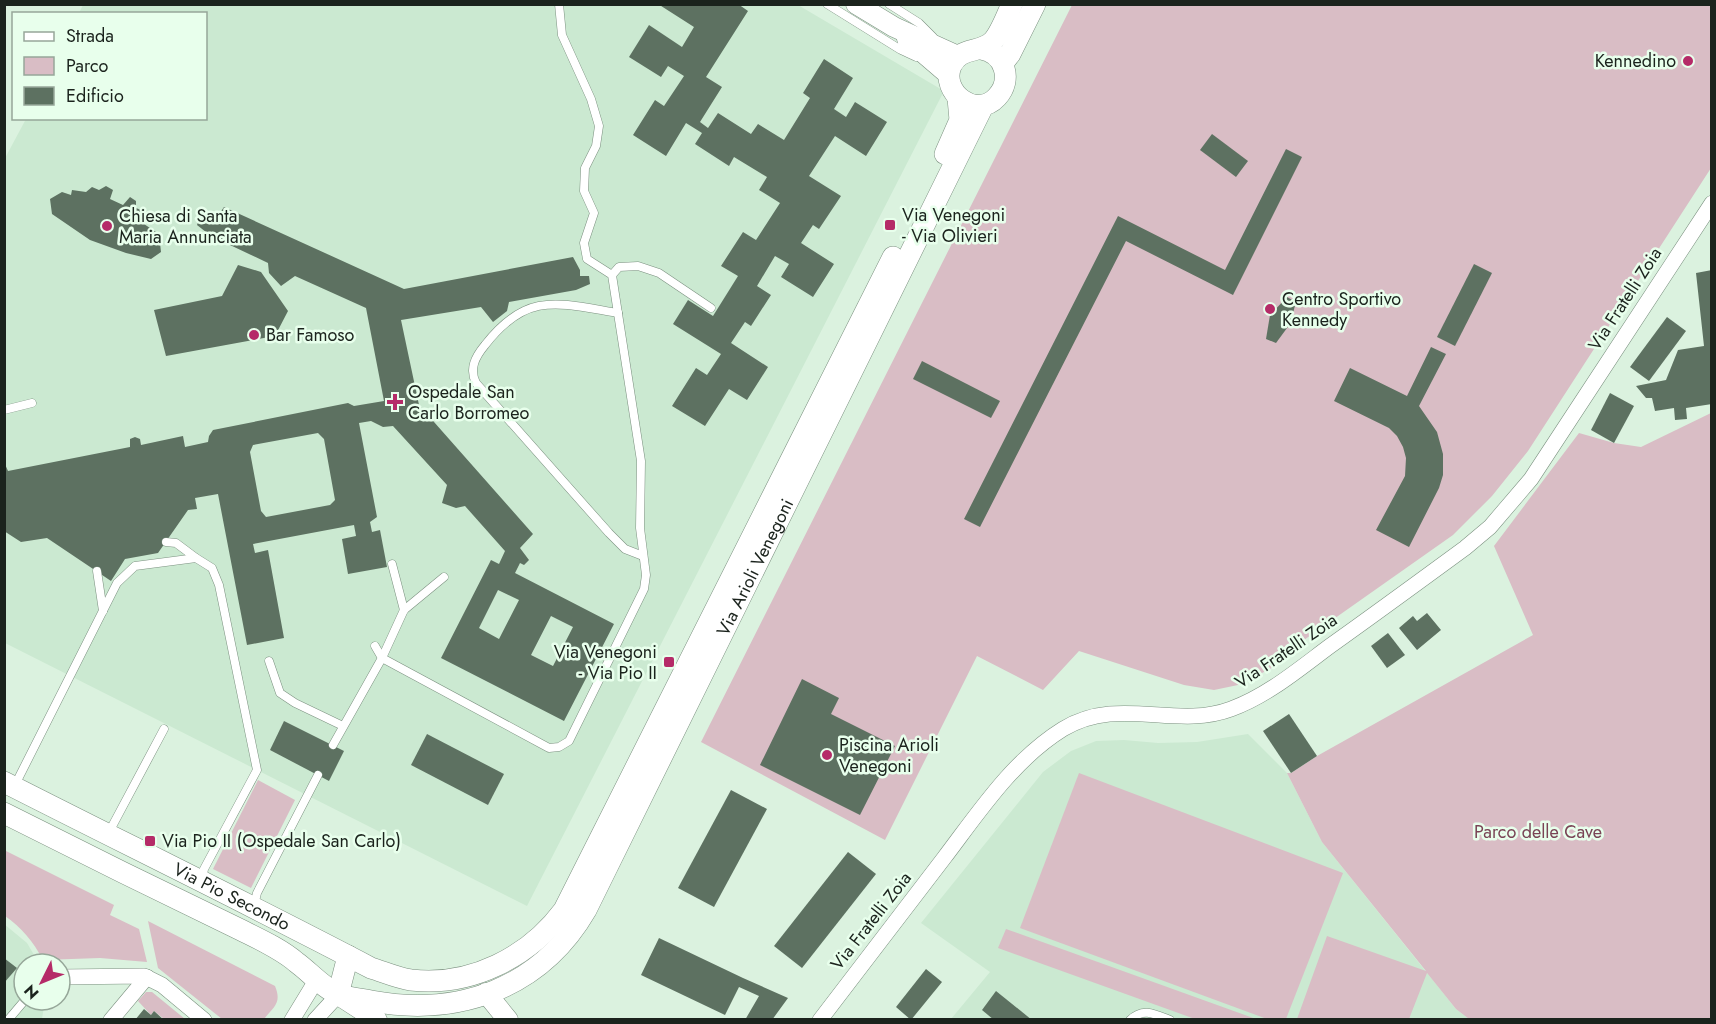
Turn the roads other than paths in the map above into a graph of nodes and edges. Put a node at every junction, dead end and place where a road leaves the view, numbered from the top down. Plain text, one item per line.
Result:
1 (559, 4) edge
2 (827, 4) edge
3 (889, 4) edge
4 (1012, 4) edge
5 (1035, 4) edge
6 (867, 7) edge
7 (981, 49) junction
8 (947, 61) junction
9 (1003, 63) junction
10 (958, 98) junction
11 (983, 106) junction
12 (1712, 203) edge
13 (612, 275) junction
14 (711, 308) dead end
15 (618, 313) junction
16 (32, 403) dead end
17 (4, 410) edge
18 (166, 542) dead end
19 (642, 556) junction
20 (196, 558) junction
21 (392, 564) dead end
22 (97, 571) dead end
23 (444, 577) dead end
24 (404, 610) junction
25 (103, 612) junction
26 (375, 646) dead end
27 (382, 658) junction
28 (269, 661) dead end
29 (344, 726) junction
30 (164, 729) dead end
31 (333, 745) dead end
32 (318, 775) dead end
33 (9, 785) edge
34 (4, 813) edge
35 (107, 835) junction
36 (80, 852) junction
37 (202, 881) junction
38 (153, 888) junction
39 (254, 906) junction
40 (244, 932) junction
41 (348, 956) junction
42 (466, 975) junction
43 (72, 977) edge
44 (147, 977) junction
45 (317, 979) junction
46 (486, 993) junction
47 (338, 994) junction
48 (458, 1011) edge
49 (111, 1020) edge
50 (204, 1020) edge
51 (292, 1020) edge
52 (315, 1020) edge
53 (377, 1020) edge
54 (508, 1020) edge
55 (820, 1020) edge
56 (1130, 1020) edge
57 (1170, 1020) edge

1 - 13 lane
2 - 8 lane
3 - 8 lane
4 - 7 main road
5 - 9 main road
6 - 8 street
7 - 8 main road
7 - 9 main road
8 - 10 main road
9 - 11 main road
10 - 11 main road
10 - 42 main road, Via Arioli Venegoni
11 - 46 main road, Via Arioli Venegoni
12 - 55 street, Via Fratelli Zoia
13 - 14 lane
13 - 15 lane
15 - 19 lane
15 - 19 lane
16 - 17 lane
18 - 20 lane
19 - 27 lane
20 - 25 lane
20 - 37 lane
21 - 24 lane
22 - 25 lane
23 - 24 lane
24 - 27 lane
25 - 33 lane
26 - 27 lane
27 - 29 lane
28 - 29 lane
29 - 31 lane
30 - 35 lane
32 - 39 lane
33 - 35 main road, Via Pio Secondo
33 - 36 main road
34 - 36 main road, Via Pio Secondo
35 - 37 main road, Via Pio Secondo
36 - 38 main road, Via Pio Secondo
37 - 38 main road
37 - 39 main road, Via Pio Secondo
38 - 40 main road, Via Pio Secondo
39 - 40 main road
39 - 41 main road, Via Pio Secondo
40 - 45 main road, Via Pio Secondo
41 - 42 main road, Via Pio Secondo
41 - 45 main road
41 - 47 main road
42 - 46 main road
42 - 48 main road
43 - 44 street
44 - 49 street
44 - 50 street
45 - 47 main road, Via Pio Secondo
45 - 51 street
46 - 48 main road, Via Pio Secondo
46 - 54 street
47 - 48 main road, Via Pio Secondo
47 - 52 street
47 - 53 street, Via Pio Secondo
56 - 57 lane

